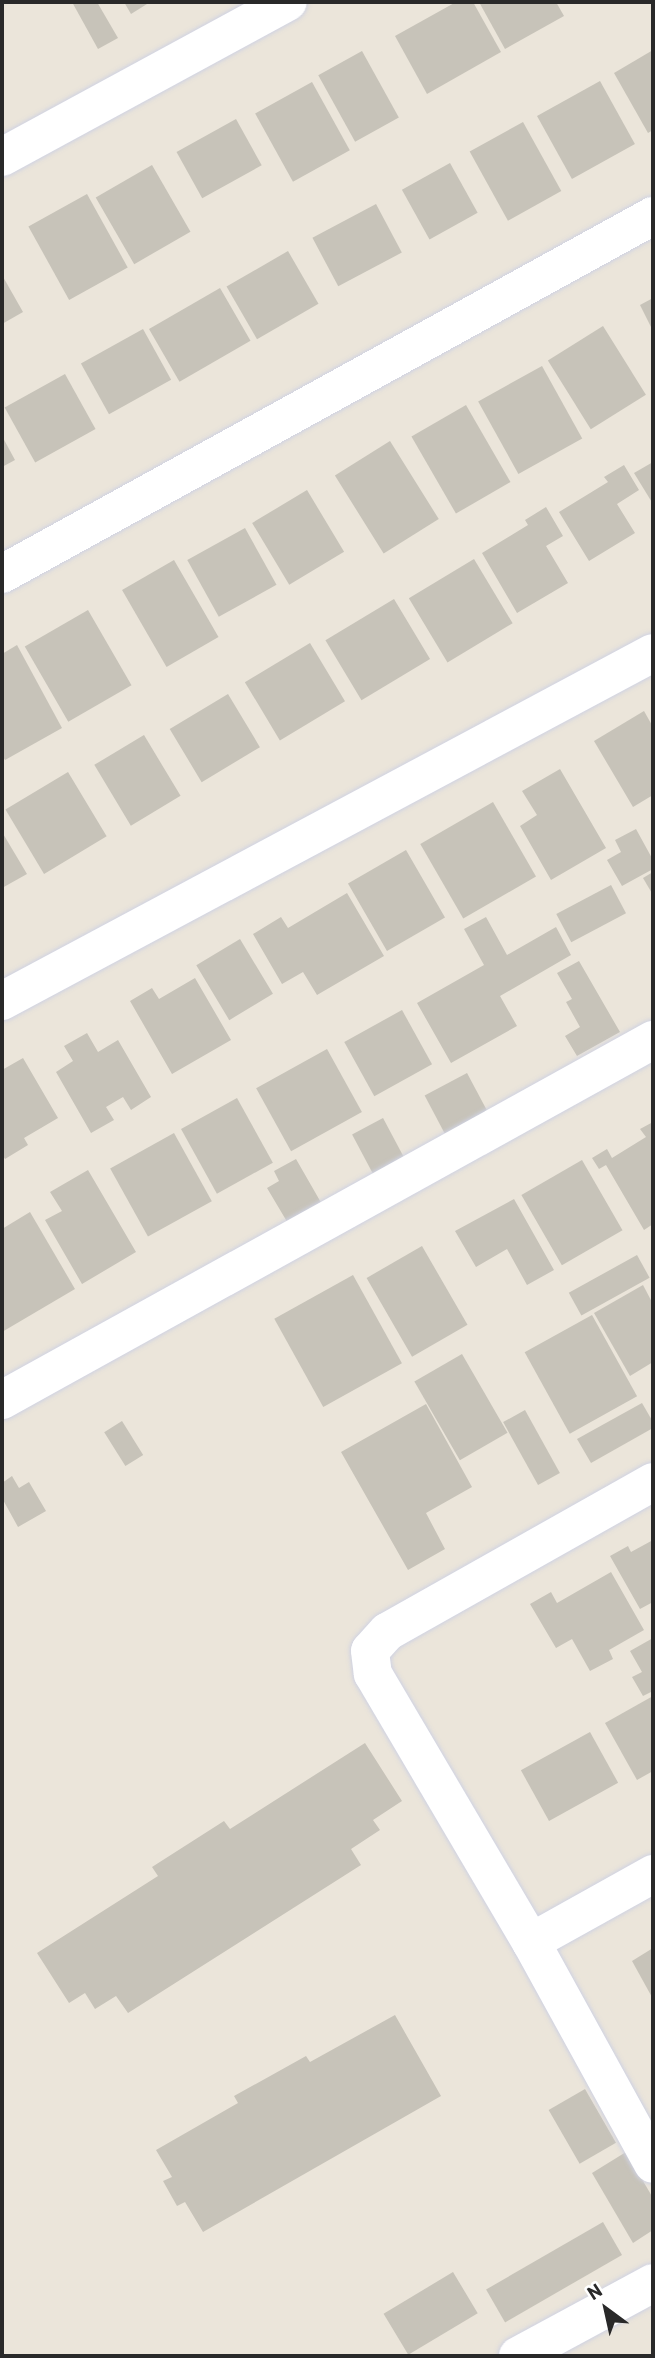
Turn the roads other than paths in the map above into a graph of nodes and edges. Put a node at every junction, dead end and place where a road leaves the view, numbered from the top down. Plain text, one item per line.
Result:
1 (288, 2) edge
2 (2, 157) edge
3 (653, 216) edge
4 (2, 575) edge
5 (653, 653) edge
6 (2, 1002) edge
7 (653, 1040) edge
8 (2, 1400) edge
9 (653, 1482) edge
10 (653, 1874) edge
11 (531, 1942) junction
12 (653, 2164) edge
13 (653, 2283) edge
14 (518, 2356) edge

1 - 2 street
3 - 4 street
5 - 6 street
7 - 8 street
9 - 11 street
10 - 11 street
11 - 12 street
13 - 14 street

